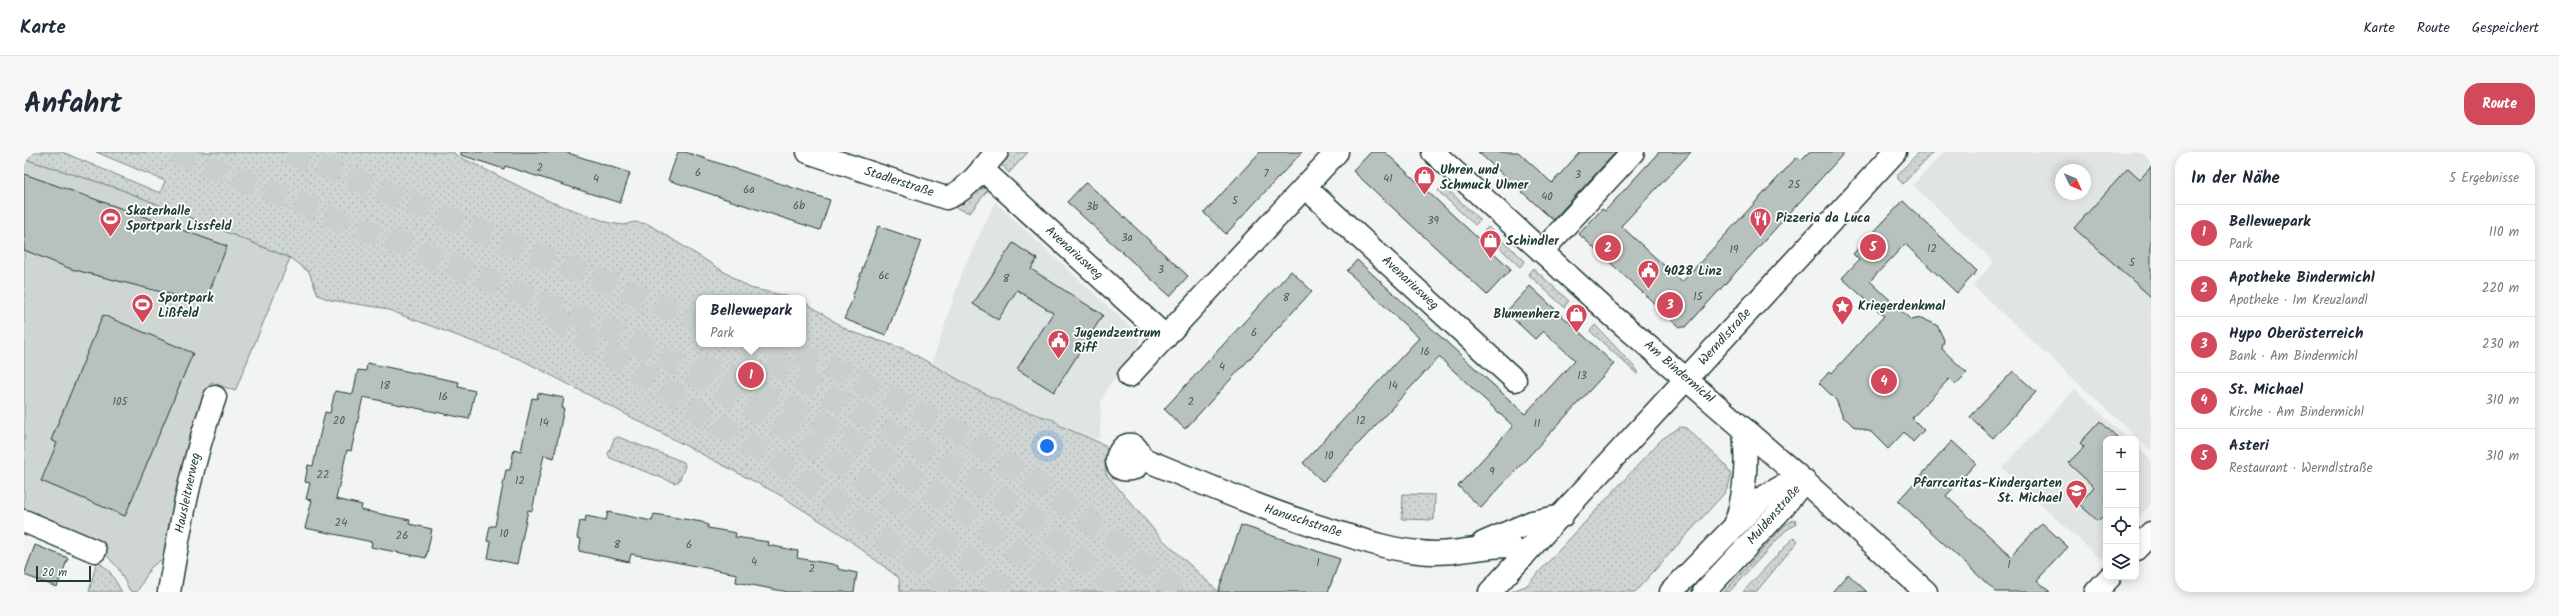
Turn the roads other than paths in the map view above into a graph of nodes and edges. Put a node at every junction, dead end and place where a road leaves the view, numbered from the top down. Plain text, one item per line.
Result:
1 (808, 152) edge
2 (998, 152) edge
3 (1337, 152) edge
4 (1433, 152) edge
5 (1633, 152) edge
6 (1896, 152) edge
7 (982, 169) junction
8 (1305, 187) junction
9 (1542, 251) junction
10 (1166, 337) junction
11 (1130, 376) dead end
12 (1687, 379) junction
13 (1515, 380) dead end
14 (215, 397) dead end
15 (1744, 429) junction
16 (1141, 458) dead end
17 (1804, 481) junction
18 (1562, 516) junction
19 (24, 520) edge
20 (1735, 524) junction
21 (2151, 533) edge
22 (2139, 546) edge
23 (1472, 549) junction
24 (96, 551) dead end
25 (1523, 557) junction
26 (2107, 580) edge
27 (169, 592) edge
28 (1490, 592) edge
29 (1671, 592) edge
30 (1704, 592) edge
31 (1926, 592) edge
32 (2096, 592) edge

1 - 7 street, Stadlerstraße
2 - 7 street, Stadlerstraße
3 - 8 street
4 - 9 street, Am Bindermichl
5 - 9 street
6 - 12 street, Werndlstraße
7 - 10 street, Avenariusweg
8 - 10 street
8 - 13 street, Avenariusweg
9 - 12 street, Am Bindermichl
10 - 11 street
12 - 15 street, Am Bindermichl
12 - 18 street, Werndlstraße
14 - 27 street, Hausleitnerweg
15 - 17 street, Am Bindermichl
15 - 20 street, Muldenstraße
16 - 23 street, Hanuschstraße
17 - 20 street, Muldenstraße
17 - 30 street, Muldenstraße
17 - 31 street, Am Bindermichl
18 - 23 street, Hanuschstraße
18 - 25 street, Werndlstraße
19 - 24 street
20 - 29 street, Muldenstraße
21 - 22 street
23 - 25 street, Hanuschstraße
25 - 28 street, Werndlstraße
26 - 32 street

